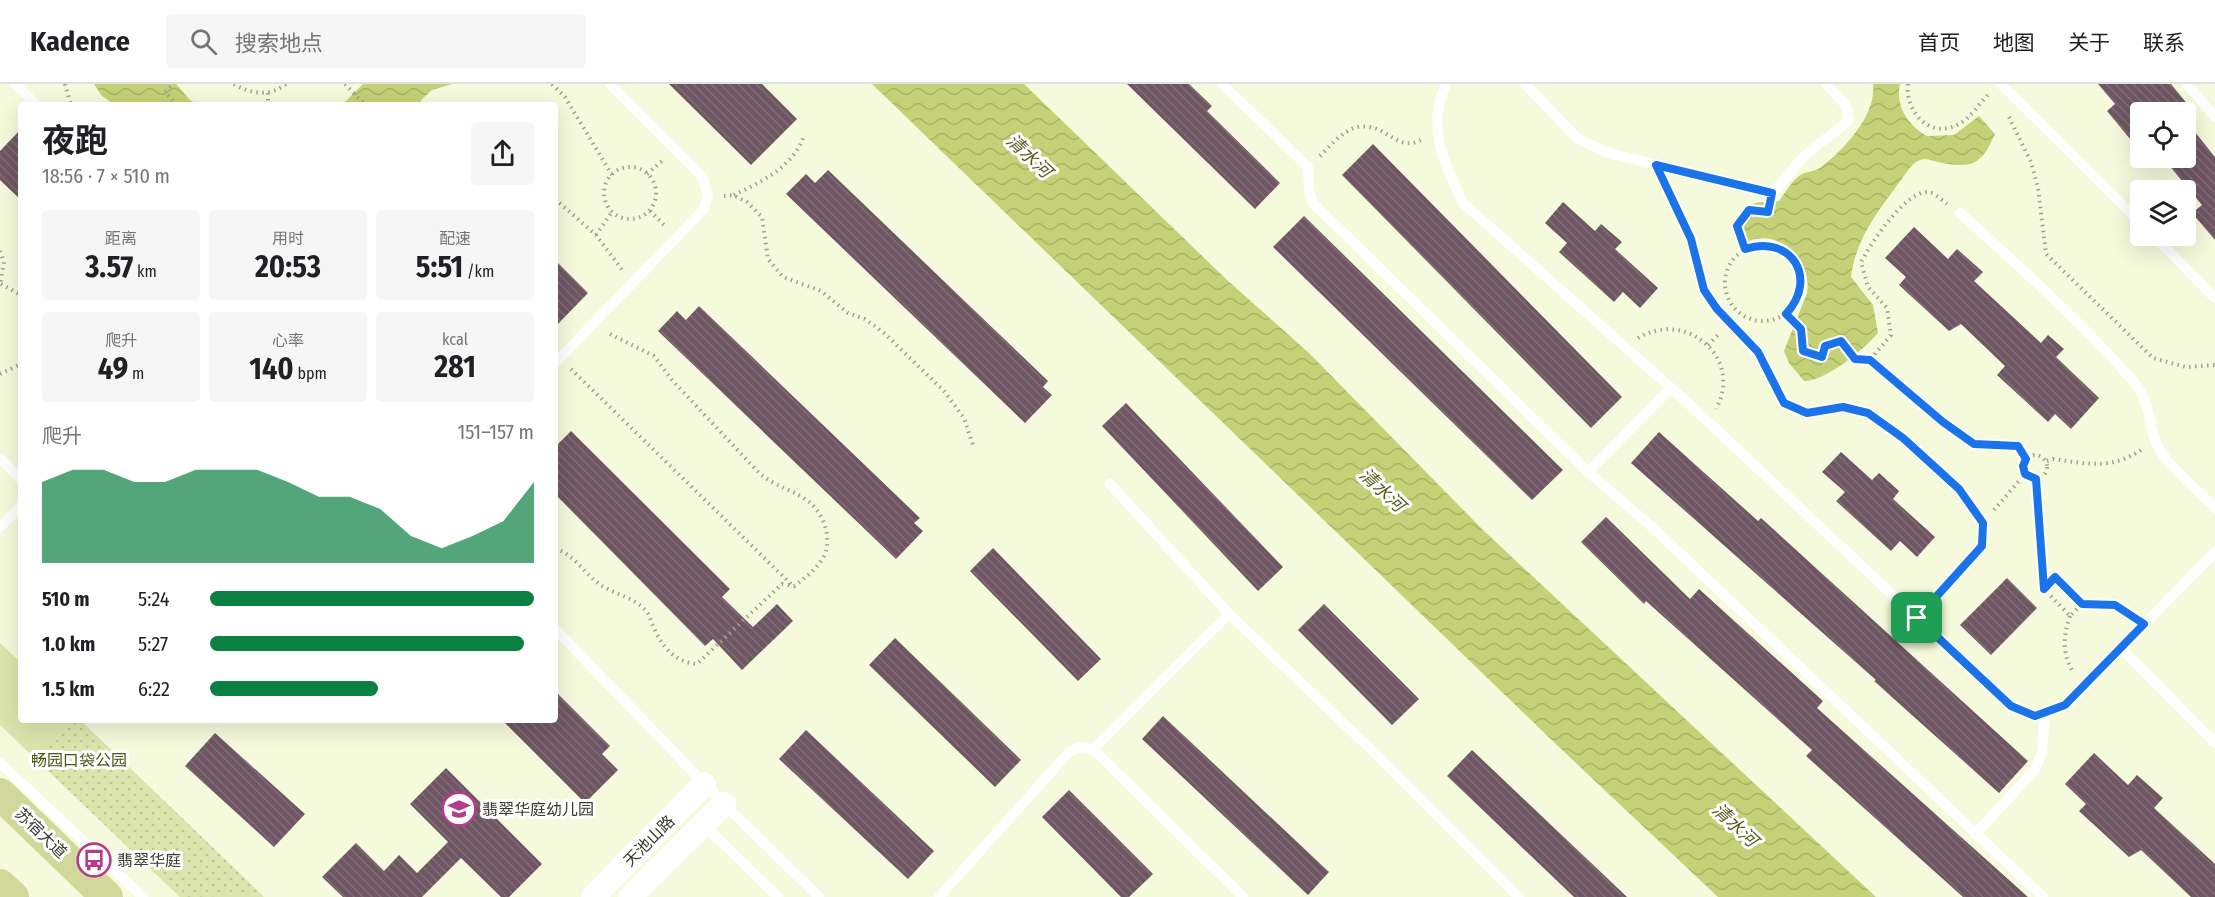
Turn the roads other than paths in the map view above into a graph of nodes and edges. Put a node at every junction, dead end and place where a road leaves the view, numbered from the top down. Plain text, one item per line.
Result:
1 (15, 84) edge
2 (610, 84) edge
3 (1222, 84) edge
4 (1446, 84) edge
5 (1525, 84) edge
6 (1826, 84) edge
7 (2187, 84) edge
8 (1999, 86) edge
9 (34, 102) edge
10 (2215, 117) edge
11 (1656, 165) junction
12 (2130, 212) edge
13 (1960, 213) road end
14 (2164, 246) edge
15 (2215, 298) edge
16 (558, 360) edge
17 (1671, 388) junction
18 (0, 458) edge
19 (1588, 472) junction
20 (18, 477) edge
21 (1110, 484) dead end
22 (2215, 508) edge
23 (18, 509) edge
24 (0, 527) edge
25 (2215, 552) edge
26 (1229, 614) junction
27 (1917, 618) junction
28 (558, 632) edge
29 (2121, 648) junction
30 (2045, 712) junction
31 (2215, 743) edge
32 (1093, 750) junction
33 (0, 763) edge
34 (704, 784) junction
35 (0, 794) edge
36 (724, 804) junction
37 (703, 824) junction
38 (1975, 834) junction
39 (0, 885) edge
40 (13, 897) edge
41 (107, 897) edge
42 (143, 897) edge
43 (593, 897) edge
44 (630, 897) edge
45 (778, 897) edge
46 (819, 897) edge
47 (939, 897) edge
48 (1243, 897) edge
49 (1519, 897) edge
50 (2043, 897) edge

1 - 9 lane
2 - 16 lane
3 - 19 lane
4 - 17 lane
5 - 11 lane
6 - 11 lane
7 - 10 lane
8 - 12 lane
11 - 27 lane
13 - 22 lane
14 - 15 lane
17 - 19 lane
17 - 27 lane
18 - 20 lane
19 - 38 lane
21 - 26 lane
23 - 24 lane
25 - 29 lane
26 - 32 lane
26 - 49 lane
27 - 30 lane
28 - 34 lane
29 - 30 lane
29 - 31 lane
30 - 38 lane
32 - 47 lane
32 - 48 lane
33 - 42 lane
34 - 36 lane
34 - 43 street, 天池山路
35 - 41 main road, 苏宿大道
36 - 37 street
36 - 46 lane
37 - 44 street
37 - 45 lane
38 - 50 lane
39 - 40 main road

